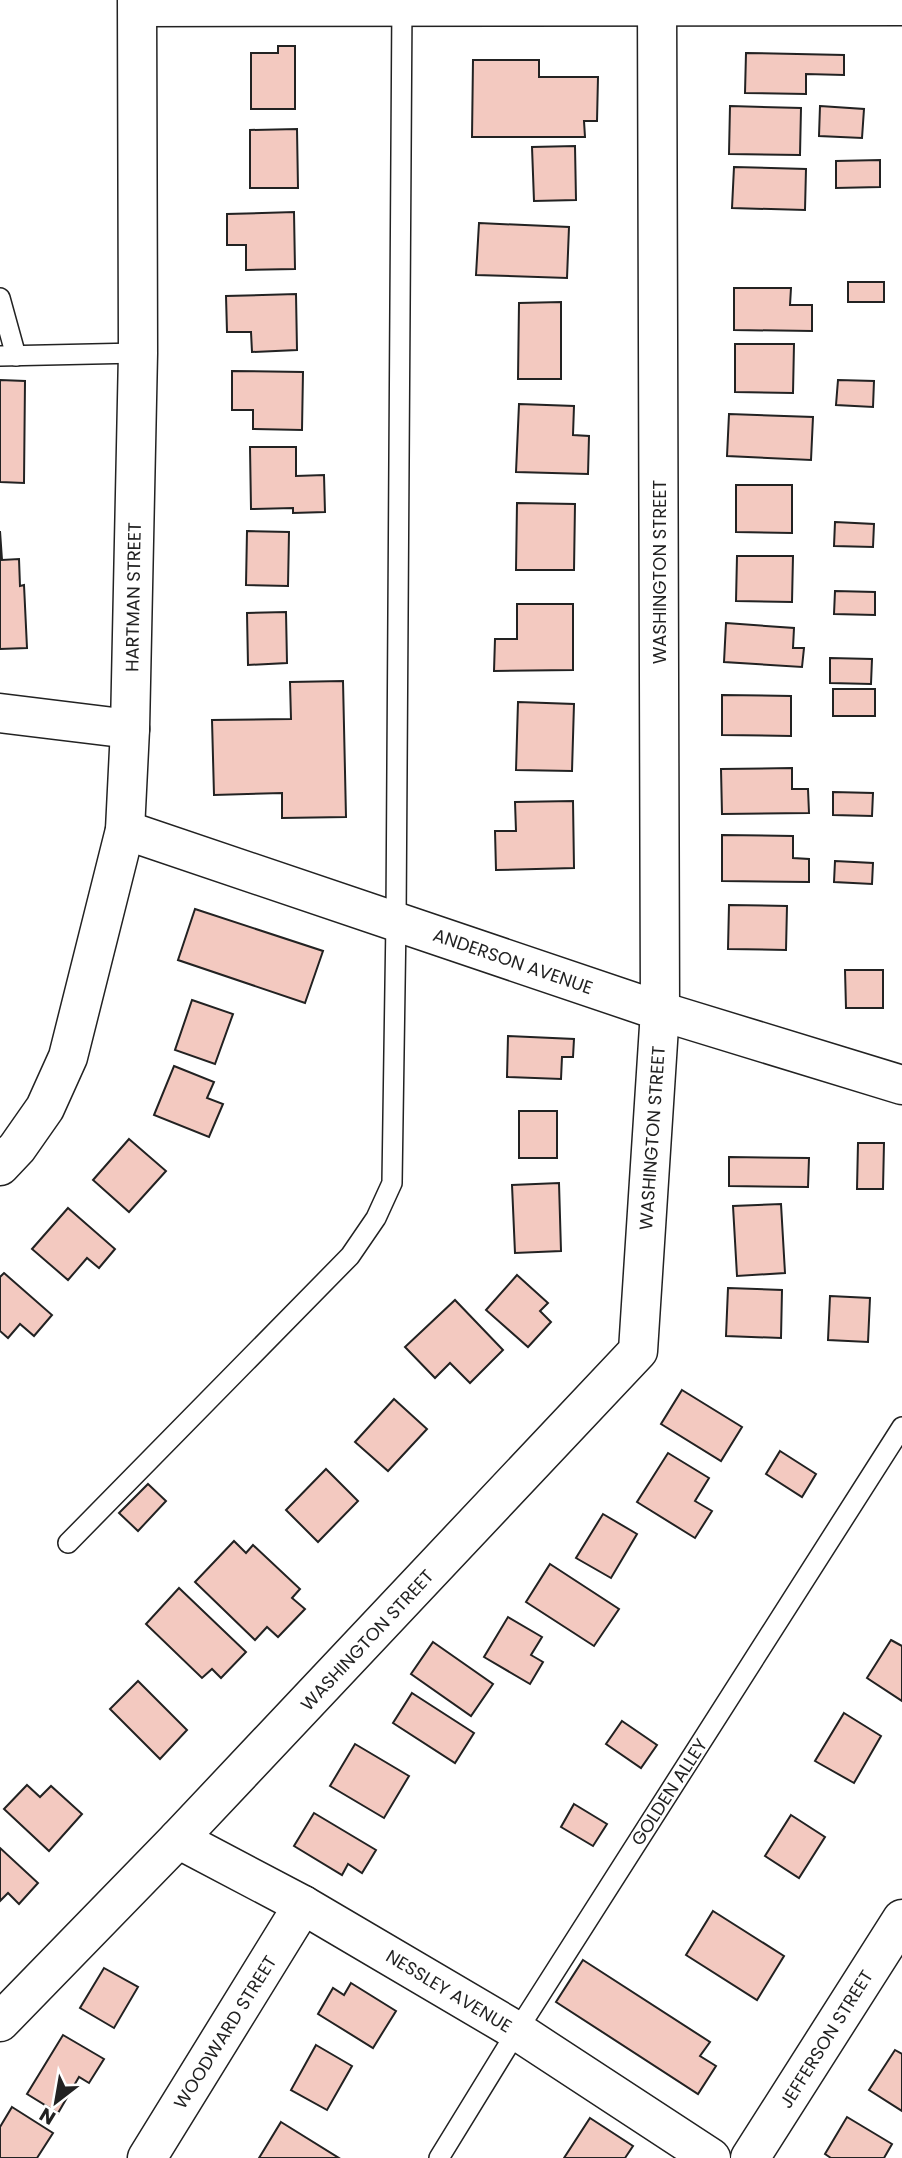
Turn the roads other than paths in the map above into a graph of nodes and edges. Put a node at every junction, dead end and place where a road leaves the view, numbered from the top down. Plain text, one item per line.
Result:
1 (402, 3) edge
2 (657, 3) edge
3 (137, 4) edge
4 (902, 6) edge
5 (0, 298) edge
6 (138, 354) junction
7 (8, 356) edge
8 (0, 713) edge
9 (130, 729) junction
10 (125, 830) junction
11 (396, 921) junction
12 (660, 1011) junction
13 (902, 1085) edge
14 (0, 1166) edge
15 (902, 1427) edge
16 (68, 1543) dead end
17 (178, 1839) junction
18 (303, 1905) junction
19 (902, 1919) edge
20 (0, 2022) edge
21 (517, 2031) junction
22 (147, 2158) edge
23 (439, 2158) edge
24 (711, 2158) edge
25 (750, 2158) edge

1 - 2 street
1 - 3 street
1 - 11 lane
2 - 4 street
2 - 12 street, WASHINGTON STREET
3 - 6 street, HARTMAN STREET
5 - 7 lane
6 - 7 lane
6 - 9 street, HARTMAN STREET
8 - 9 street
9 - 10 street, HARTMAN STREET
10 - 11 street, ANDERSON AVENUE
10 - 14 street, HARTMAN STREET
11 - 12 street, ANDERSON AVENUE
11 - 16 lane
12 - 13 street, ANDERSON AVENUE
12 - 17 street, WASHINGTON STREET
15 - 21 lane, GOLDEN ALLEY
17 - 18 street, NESSLEY AVENUE
17 - 20 street, WASHINGTON STREET
18 - 21 street, NESSLEY AVENUE
18 - 22 street, WOODWARD STREET
19 - 25 street, JEFFERSON STREET
21 - 23 lane, GOLDEN ALLEY
21 - 24 street, NESSLEY AVENUE

